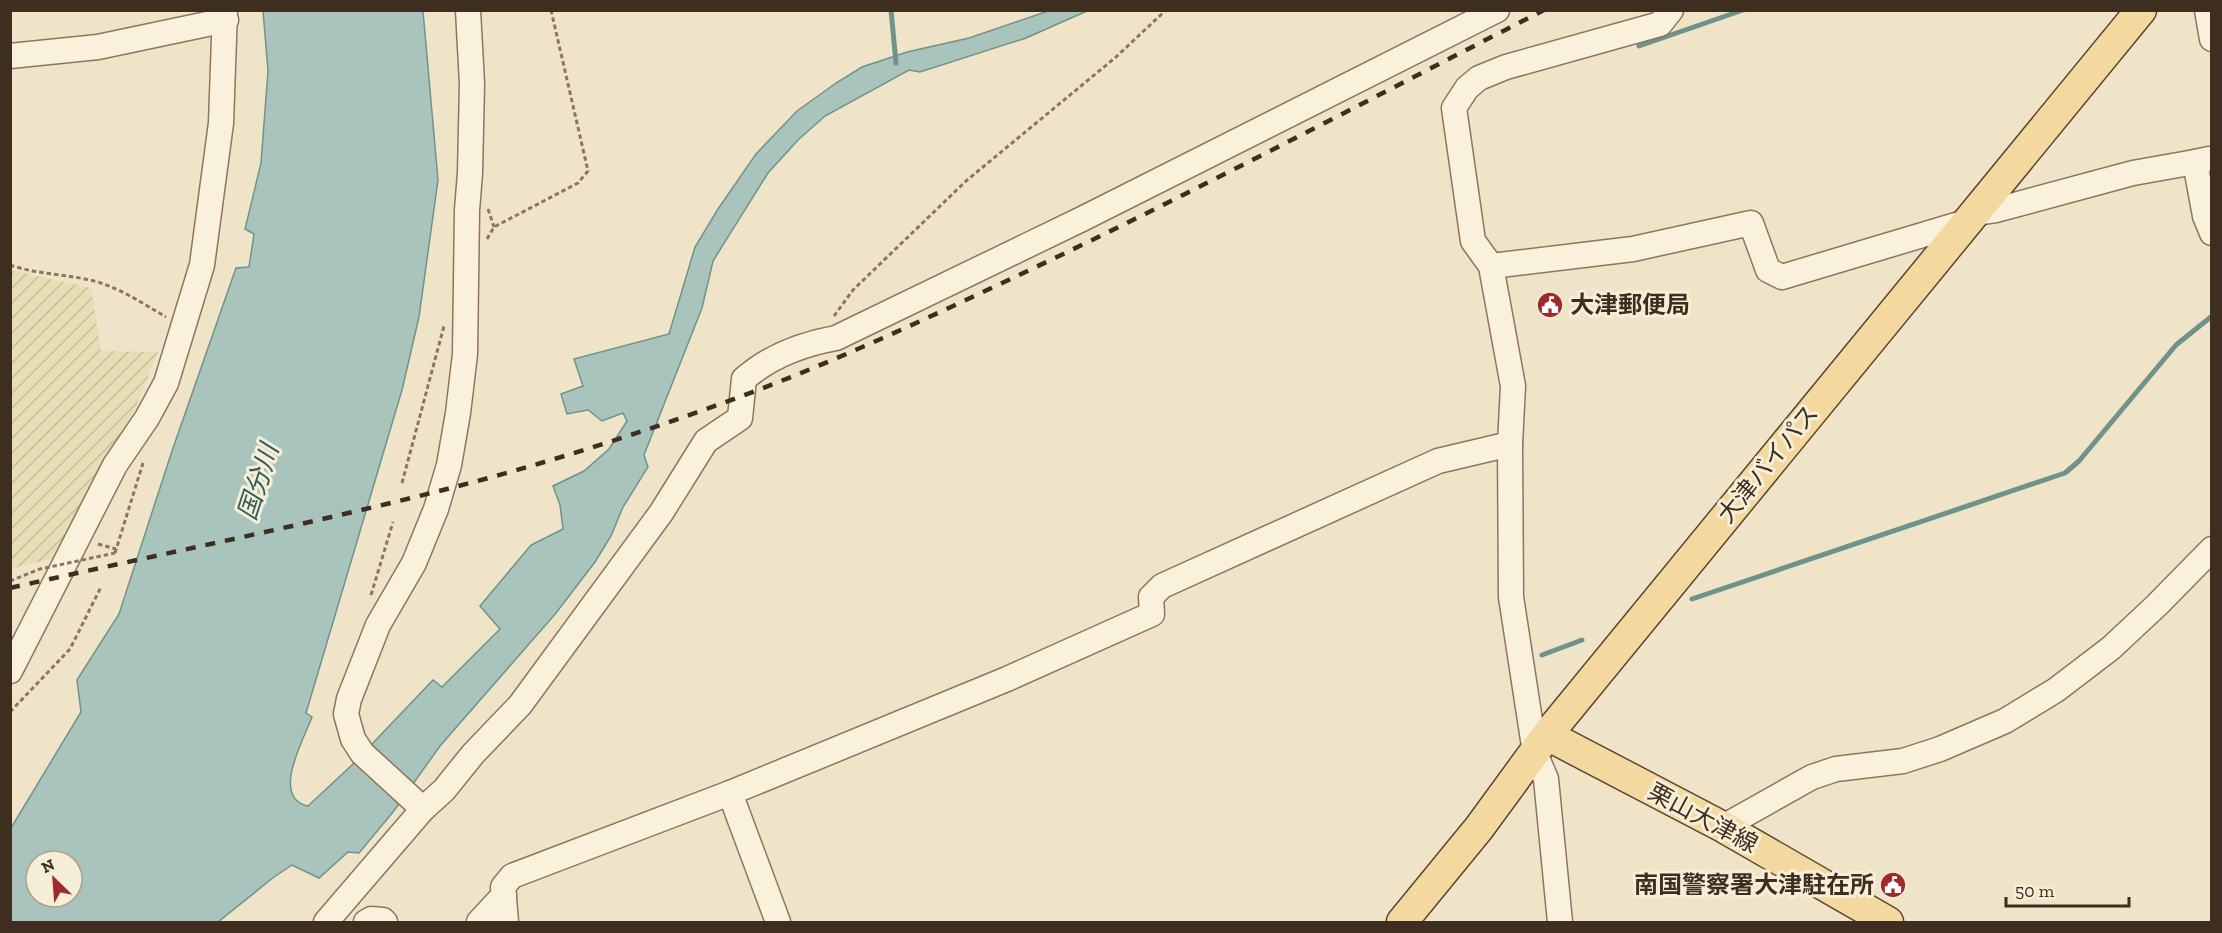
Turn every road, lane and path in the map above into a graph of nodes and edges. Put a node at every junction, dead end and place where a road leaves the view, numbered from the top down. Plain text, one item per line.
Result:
1 (468, 10) edge
2 (551, 10) edge
3 (1166, 10) edge
4 (1497, 10) edge
5 (1671, 10) edge
6 (2141, 10) edge
7 (2207, 10) edge
8 (226, 15) edge
9 (2211, 39) edge
10 (10, 56) edge
11 (2203, 160) edge
12 (1970, 217) junction
13 (2211, 233) edge
14 (10, 265) edge
15 (1491, 266) junction
16 (467, 270) junction
17 (168, 318) dead end
18 (446, 322) dead end
19 (815, 342) junction
20 (1510, 444) junction
21 (146, 454) dead end
22 (402, 483) dead end
23 (91, 542) dead end
24 (2211, 549) edge
25 (115, 551) junction
26 (10, 581) edge
27 (101, 587) dead end
28 (10, 671) edge
29 (10, 712) edge
30 (1541, 744) junction
31 (730, 793) junction
32 (419, 805) junction
33 (1723, 827) junction
34 (504, 895) junction
35 (326, 922) edge
36 (366, 922) edge
37 (385, 922) edge
38 (479, 922) edge
39 (506, 922) edge
40 (778, 922) edge
41 (1402, 922) edge
42 (1560, 922) edge
43 (1888, 922) edge

1 - 16 street
2 - 16 path
3 - 19 path
4 - 19 street
5 - 15 street
6 - 12 main road, 大津バイパス
7 - 9 street
8 - 10 street
8 - 28 street
11 - 12 street
11 - 13 street
12 - 15 street
12 - 30 main road, 大津バイパス
14 - 17 path
15 - 20 street
16 - 32 street
18 - 22 path
19 - 32 street
20 - 30 street
20 - 31 street
21 - 25 path
23 - 25 path
24 - 33 street
25 - 26 path, bridge
27 - 29 path
30 - 33 main road, 栗山大津線
30 - 41 main road, 大津バイパス
30 - 42 street
31 - 34 street
31 - 40 street
32 - 35 street
33 - 43 main road, 栗山大津線
34 - 38 street
34 - 39 street
36 - 37 street

